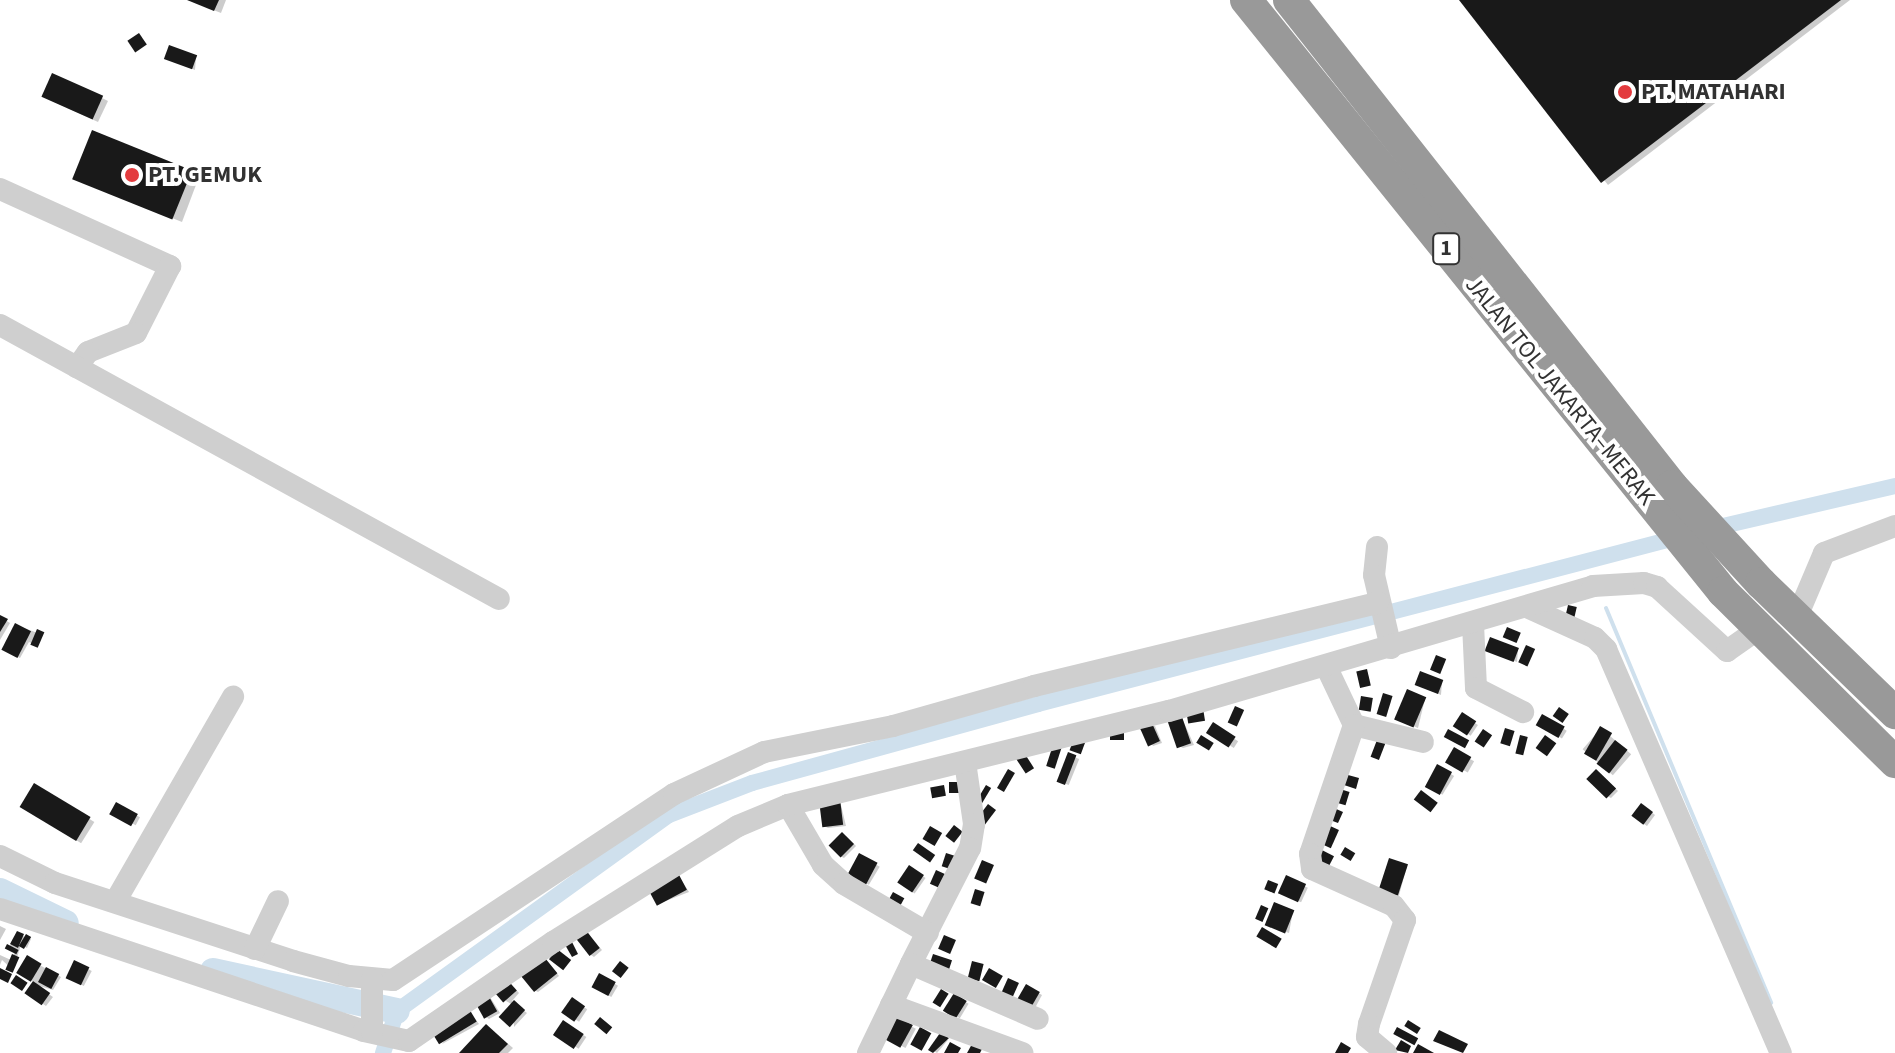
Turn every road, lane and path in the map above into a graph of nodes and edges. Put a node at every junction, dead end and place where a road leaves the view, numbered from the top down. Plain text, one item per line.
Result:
1 (1246, 0) edge
2 (1289, 0) edge
3 (0, 189) edge
4 (0, 325) edge
5 (77, 367) junction
6 (1659, 492) junction
7 (1895, 526) edge
8 (1377, 547) dead end
9 (499, 599) dead end
10 (1379, 606) junction
11 (1529, 608) junction
12 (1799, 612) dead end
13 (1473, 624) junction
14 (1758, 629) dead end
15 (1390, 643) junction
16 (1326, 666) junction
17 (233, 697) dead end
18 (1523, 712) dead end
19 (1895, 713) edge
20 (1354, 725) junction
21 (1423, 742) dead end
22 (965, 762) junction
23 (1895, 762) edge
24 (788, 805) junction
25 (0, 856) edge
26 (278, 901) dead end
27 (115, 902) junction
28 (0, 909) edge
29 (928, 933) junction
30 (255, 949) junction
31 (911, 964) junction
32 (372, 986) junction
33 (891, 1005) junction
34 (1038, 1019) dead end
35 (369, 1035) edge
36 (405, 1045) edge
37 (868, 1053) edge
38 (1022, 1053) edge
39 (1386, 1053) edge
40 (1781, 1053) edge

1 - 6 highway, JALAN TOL JAKARTA–MERAK / 1
2 - 6 highway, JALAN TOL JAKARTA–MERAK / 1
3 - 5 street
4 - 5 street
5 - 9 street
6 - 19 highway, JALAN TOL JAKARTA–MERAK / 1
6 - 23 highway, JALAN TOL JAKARTA–MERAK / 1
7 - 12 street
8 - 10 street
10 - 15 street
10 - 32 street
11 - 13 street
11 - 14 street
11 - 40 street
13 - 15 street
13 - 18 street
15 - 16 street
16 - 20 street
16 - 22 street
17 - 27 street
20 - 21 street
20 - 39 street
22 - 24 street
22 - 29 street
24 - 29 street
24 - 36 street
25 - 27 street
26 - 30 street
27 - 30 street
28 - 35 street
29 - 31 street
30 - 32 street
31 - 33 street
31 - 34 street
32 - 35 street
33 - 37 street
33 - 38 street
35 - 36 street

